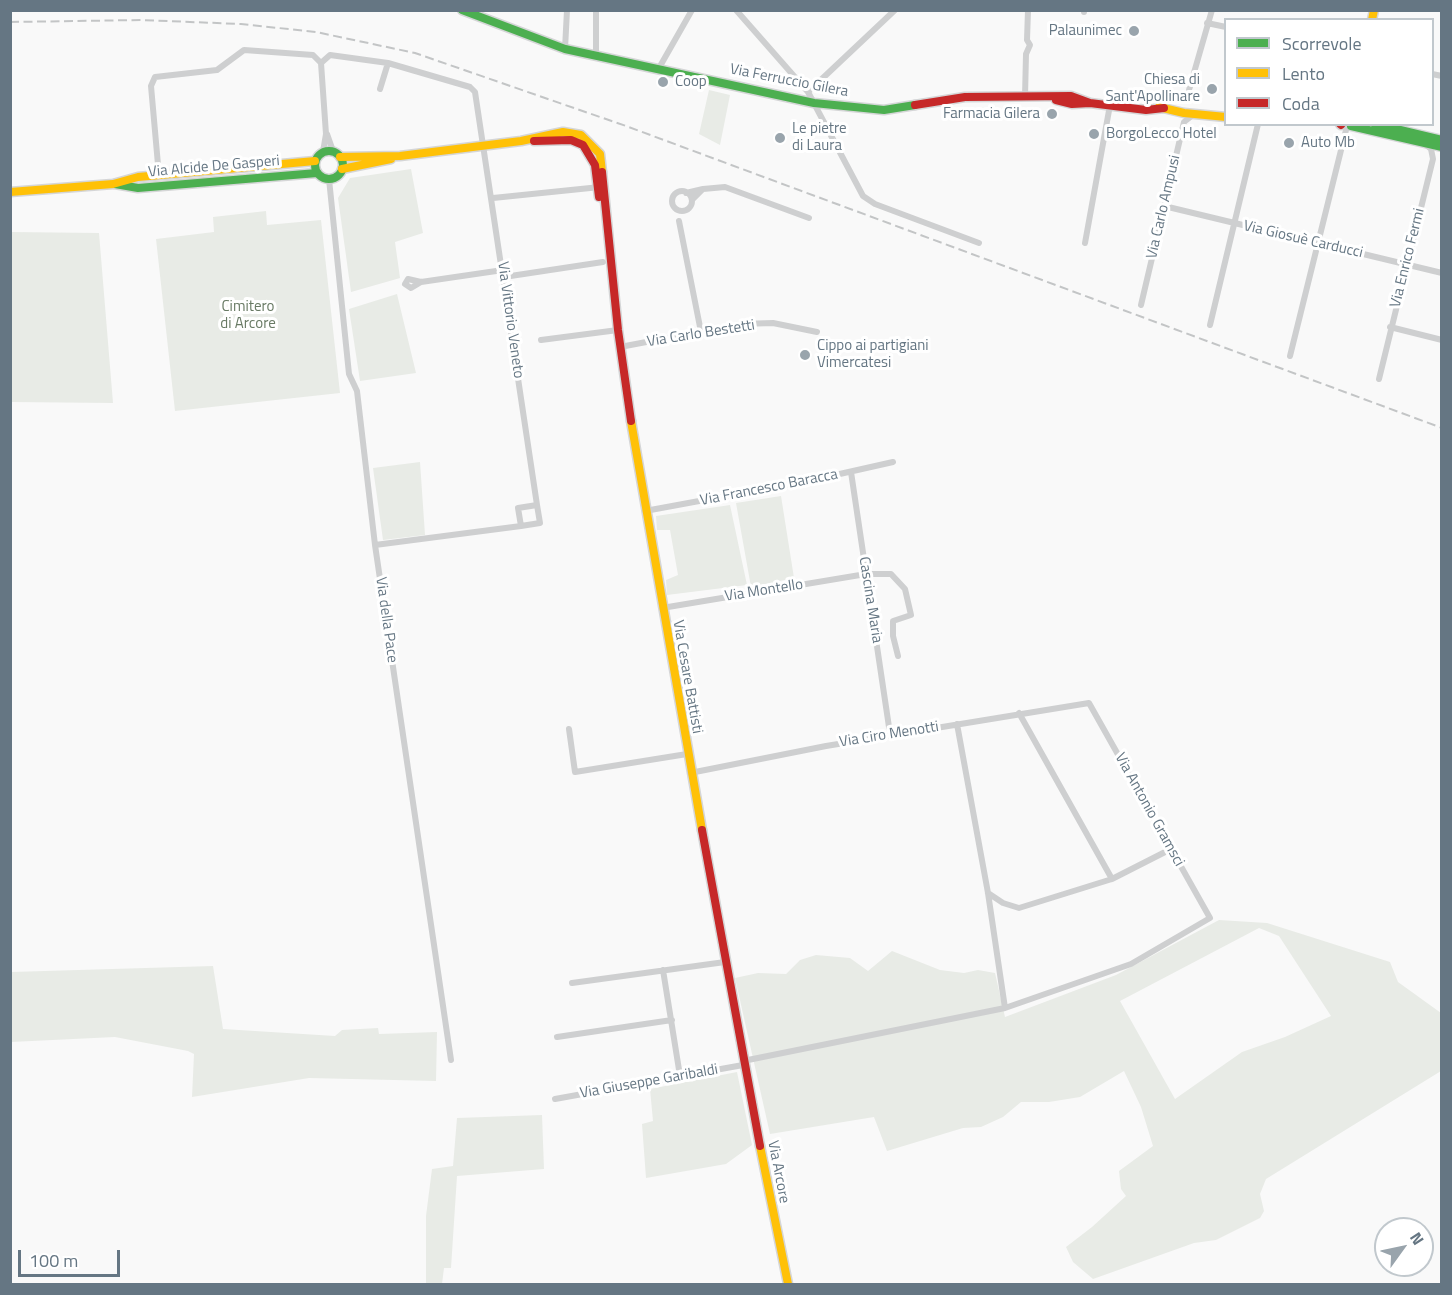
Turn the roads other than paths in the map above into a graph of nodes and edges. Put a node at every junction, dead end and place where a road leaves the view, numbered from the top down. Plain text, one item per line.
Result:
1 (462, 10) edge
2 (567, 10) edge
3 (596, 10) edge
4 (692, 10) edge
5 (736, 10) edge
6 (895, 10) edge
7 (1029, 10) edge
8 (1212, 10) edge
9 (1207, 23) junction
10 (1224, 27) edge
11 (565, 49) junction
12 (596, 55) junction
13 (321, 63) junction
14 (388, 63) junction
15 (659, 68) junction
16 (380, 89) dead end
17 (1189, 90) dead end
18 (808, 92) junction
19 (1025, 97) junction
20 (814, 103) junction
21 (1110, 105) junction
22 (1179, 110) junction
23 (1224, 111) edge
24 (1194, 114) junction
25 (1224, 117) edge
26 (1258, 126) edge
27 (1345, 126) edge
28 (1350, 126) edge
29 (1383, 126) edge
30 (327, 134) junction
31 (1442, 140) edge
32 (1422, 142) junction
33 (485, 146) junction
34 (1442, 147) edge
35 (323, 152) junction
36 (336, 154) junction
37 (400, 156) junction
38 (315, 161) junction
39 (342, 170) junction
40 (317, 173) junction
41 (159, 176) junction
42 (329, 179) junction
43 (113, 184) junction
44 (601, 187) junction
45 (703, 189) junction
46 (10, 192) edge
47 (686, 193) junction
48 (493, 198) junction
49 (692, 200) junction
50 (1164, 206) junction
51 (680, 210) junction
52 (808, 218) dead end
53 (1234, 223) junction
54 (979, 243) dead end
55 (1085, 243) dead end
56 (1317, 243) junction
57 (603, 262) dead end
58 (1406, 264) junction
59 (503, 273) junction
60 (1442, 273) edge
61 (421, 282) dead end
62 (1141, 305) dead end
63 (1210, 325) dead end
64 (1390, 327) junction
65 (618, 330) junction
66 (701, 332) junction
67 (817, 332) dead end
68 (541, 340) dead end
69 (1442, 340) edge
70 (620, 347) junction
71 (1290, 356) dead end
72 (1379, 379) dead end
73 (893, 462) dead end
74 (851, 472) junction
75 (537, 505) junction
76 (645, 512) junction
77 (521, 526) junction
78 (375, 545) junction
79 (866, 574) junction
80 (662, 608) junction
81 (898, 656) dead end
82 (1089, 703) joint
83 (1019, 713) junction
84 (957, 724) junction
85 (889, 727) dead end
86 (569, 729) dead end
87 (687, 754) junction
88 (690, 773) junction
89 (1171, 849) junction
90 (1112, 879) junction
91 (988, 893) junction
92 (1210, 918) joint
93 (724, 962) junction
94 (663, 970) junction
95 (572, 983) dead end
96 (1005, 1008) junction
97 (672, 1020) junction
98 (557, 1037) dead end
99 (451, 1060) dead end
100 (743, 1063) junction
101 (680, 1076) junction
102 (555, 1099) dead end
103 (788, 1284) edge

1 - 11 street, Via Ferruccio Gilera
2 - 11 street
3 - 12 street
4 - 15 street
5 - 18 street
6 - 18 street
7 - 19 street
8 - 9 street
9 - 10 street
9 - 17 street
11 - 12 street, Via Ferruccio Gilera
12 - 15 street, Via Ferruccio Gilera
13 - 14 street
13 - 30 street
13 - 41 street
14 - 16 street
14 - 33 street
15 - 20 street, Via Ferruccio Gilera
18 - 20 street
19 - 20 street, Via Ferruccio Gilera
19 - 21 street, Via Ferruccio Gilera
20 - 54 street
21 - 22 street, Via Ferruccio Gilera
21 - 55 street
22 - 23 street, Via Ferruccio Gilera
22 - 24 street, Via Ferruccio Gilera
24 - 25 street, Via Ferruccio Gilera
24 - 50 street, Via Carlo Ampusi
26 - 53 street
27 - 56 street
28 - 32 street
29 - 31 street
30 - 35 street
30 - 36 street
32 - 34 street
32 - 58 street, Via Enrico Fermi
33 - 37 street
33 - 44 street, Via Cesare Battisti
33 - 48 street, Via Vittorio Veneto
35 - 36 street
35 - 38 street
36 - 37 street
36 - 39 street
37 - 39 street
38 - 40 street
38 - 41 street, Via Alcide De Gasperi
39 - 42 street
40 - 42 street
40 - 43 street, Via Alcide De Gasperi
41 - 43 street, Via Alcide De Gasperi
42 - 78 street, Via della Pace
43 - 46 street, Via Alcide De Gasperi
44 - 48 street
44 - 65 street, Via Cesare Battisti
45 - 47 street
45 - 49 street
45 - 52 street
47 - 49 street
47 - 51 street
48 - 59 street, Via Vittorio Veneto
49 - 51 street
50 - 53 street, Via Giosuè Carducci
50 - 62 street, Via Carlo Ampusi
51 - 66 street
53 - 56 street, Via Giosuè Carducci
53 - 63 street
56 - 58 street, Via Giosuè Carducci
56 - 71 street
57 - 59 street
58 - 60 street, Via Giosuè Carducci
58 - 64 street, Via Enrico Fermi
59 - 61 street
59 - 75 street, Via Vittorio Veneto
64 - 69 street
64 - 72 street, Via Enrico Fermi
65 - 68 street
65 - 70 street, Via Cesare Battisti
66 - 67 street, Via Carlo Bestetti
66 - 70 street, Via Carlo Bestetti
70 - 76 street, Via Cesare Battisti
73 - 74 street, Via Francesco Baracca
74 - 76 street, Via Francesco Baracca
74 - 79 street, Cascina Maria
75 - 77 street
75 - 77 street
76 - 80 street, Via Cesare Battisti
77 - 78 street
78 - 99 street, Via della Pace
79 - 80 street, Via Montello
79 - 81 street, Via Montello
79 - 85 street, Cascina Maria
80 - 87 street, Via Cesare Battisti
82 - 83 street, Via Ciro Menotti
82 - 89 street, Via Antonio Gramsci
83 - 84 street, Via Ciro Menotti
83 - 90 street
84 - 88 street, Via Ciro Menotti
84 - 91 street
86 - 87 street
87 - 88 street, Via Cesare Battisti
88 - 93 street, Via Cesare Battisti
89 - 90 street
89 - 92 street, Via Antonio Gramsci
90 - 91 street
91 - 96 street
92 - 96 street, Via Giuseppe Garibaldi
93 - 94 street
93 - 100 street, Via Cesare Battisti
94 - 95 street
94 - 97 street
96 - 100 street, Via Giuseppe Garibaldi
97 - 98 street
97 - 101 street
100 - 101 street, Via Giuseppe Garibaldi
100 - 103 street, Via Arcore
101 - 102 street, Via Giuseppe Garibaldi

